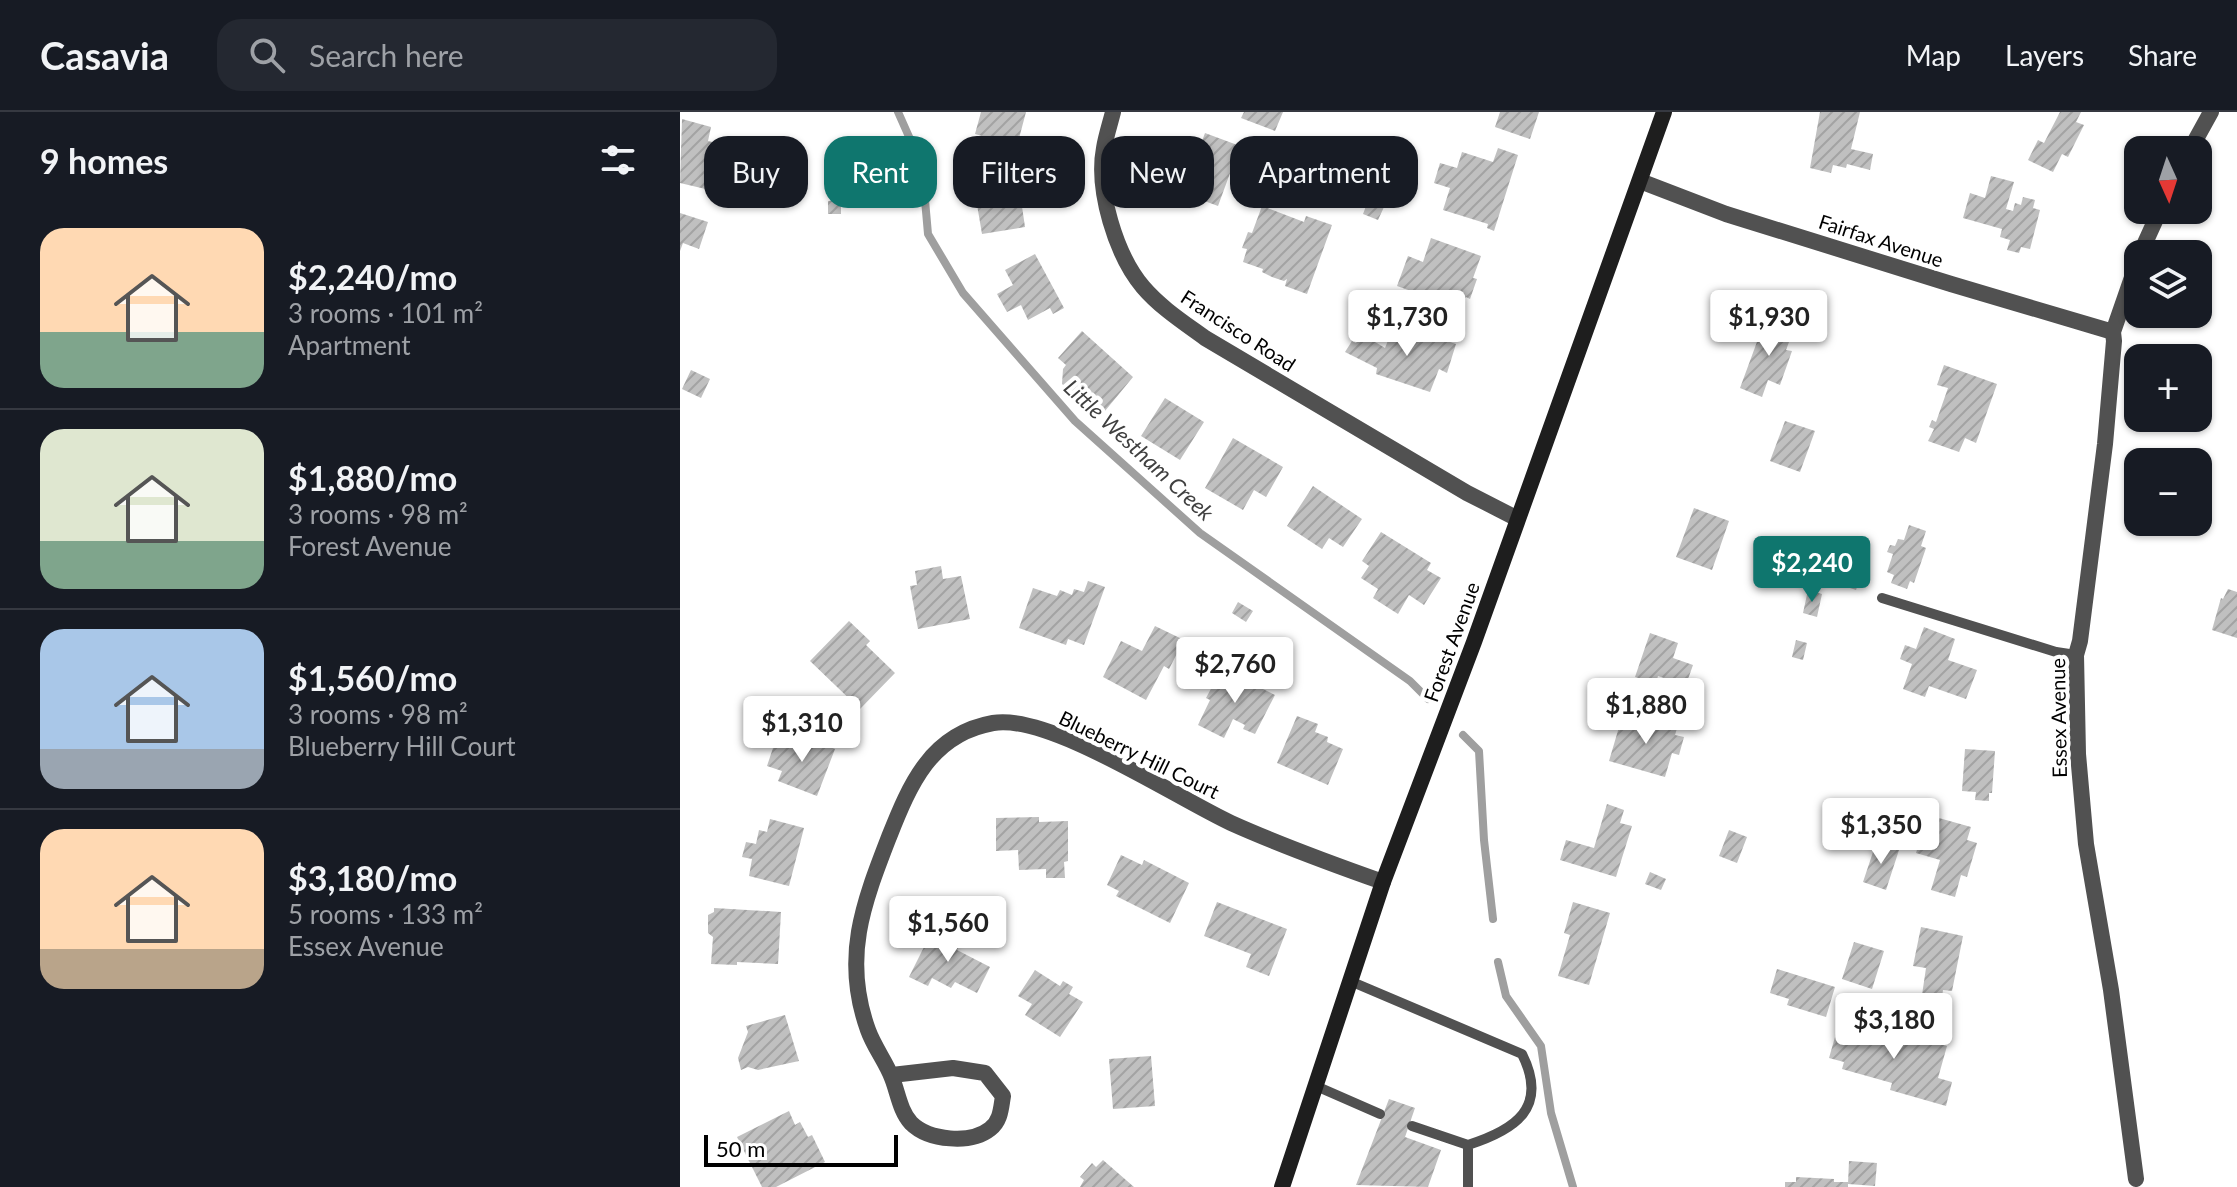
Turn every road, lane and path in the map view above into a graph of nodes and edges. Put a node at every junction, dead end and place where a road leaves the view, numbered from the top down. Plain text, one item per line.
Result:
1 (1113, 112) edge
2 (1664, 112) edge
3 (2211, 112) edge
4 (2198, 136) edge
5 (1640, 181) junction
6 (2124, 300) edge
7 (2113, 332) junction
8 (1516, 518) junction
9 (1882, 598) dead end
10 (2076, 655) junction
11 (1383, 882) junction
12 (1350, 981) junction
13 (892, 1075) junction
14 (1316, 1086) junction
15 (1380, 1114) dead end
16 (1412, 1126) dead end
17 (1468, 1145) junction
18 (2136, 1179) dead end
19 (1282, 1187) edge
20 (1468, 1187) edge

1 - 8 street, Francisco Road
2 - 5 main road, Forest Avenue
3 - 4 street
5 - 7 street, Fairfax Avenue
5 - 8 main road, Forest Avenue
6 - 7 street, Essex Avenue
7 - 10 street, Essex Avenue
8 - 11 main road, Forest Avenue
9 - 10 lane
10 - 18 street, Essex Avenue
11 - 12 main road, Forest Avenue
11 - 13 street, Blueberry Hill Court
12 - 14 main road, Forest Avenue
12 - 17 lane
13 - 13 street, Blueberry Hill Court
14 - 15 lane
14 - 19 main road, Forest Avenue
16 - 17 lane
17 - 20 lane

